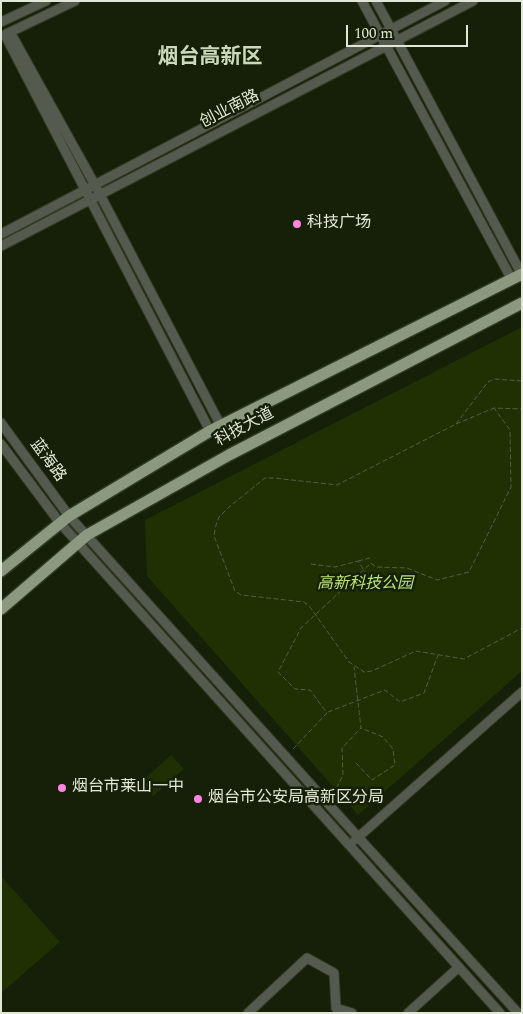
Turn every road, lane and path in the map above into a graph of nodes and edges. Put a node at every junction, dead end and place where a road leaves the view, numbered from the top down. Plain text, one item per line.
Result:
1 (46, 1) edge
2 (75, 1) edge
3 (362, 1) edge
4 (376, 1) edge
5 (445, 1) edge
6 (473, 1) edge
7 (1, 22) edge
8 (391, 30) junction
9 (5, 35) edge
10 (380, 35) junction
11 (396, 41) junction
12 (387, 47) junction
13 (95, 185) junction
14 (88, 194) junction
15 (99, 194) junction
16 (1, 234) edge
17 (1, 246) edge
18 (518, 276) edge
19 (522, 303) edge
20 (522, 381) edge
21 (494, 408) junction
22 (522, 409) edge
23 (1, 423) edge
24 (456, 424) junction
25 (221, 426) junction
26 (210, 431) junction
27 (1, 444) edge
28 (64, 519) junction
29 (87, 535) junction
30 (78, 543) junction
31 (370, 558) dead end
32 (358, 561) junction
33 (311, 564) dead end
34 (1, 571) edge
35 (403, 591) dead end
36 (1, 609) edge
37 (316, 614) junction
38 (522, 628) edge
39 (438, 655) junction
40 (354, 667) junction
41 (522, 692) edge
42 (357, 701) junction
43 (327, 713) junction
44 (361, 728) junction
45 (293, 749) dead end
46 (356, 763) dead end
47 (333, 796) dead end
48 (358, 837) junction
49 (349, 845) junction
50 (459, 967) junction
51 (333, 1010) edge
52 (248, 1013) edge
53 (352, 1013) edge
54 (408, 1013) edge
55 (500, 1013) edge
56 (518, 1013) edge

1 - 7 street
2 - 9 street
3 - 10 street
4 - 8 street
5 - 8 street, 创业南路
6 - 11 street, 创业南路
8 - 10 street, 创业南路
8 - 11 street
9 - 13 street
9 - 14 street
10 - 12 street
10 - 13 street, 创业南路
11 - 12 street, 创业南路
11 - 18 street
12 - 15 street, 创业南路
12 - 18 street
13 - 14 street, 创业南路
13 - 15 street
14 - 15 street, 创业南路
14 - 16 street, 创业南路
14 - 17 street, 创业南路
14 - 26 street
15 - 25 street
18 - 25 main road, 科技大道
19 - 29 main road, 科技大道
20 - 24 path
21 - 22 path
21 - 24 path
21 - 37 path
23 - 28 street, 蓝海路
24 - 37 path
25 - 26 main road, 科技大道
26 - 28 main road, 科技大道
27 - 28 street, 蓝海路
28 - 29 street
28 - 30 street
28 - 34 main road, 科技大道
29 - 30 main road, 科技大道
29 - 48 street
30 - 36 main road, 科技大道
30 - 49 street
31 - 32 path
32 - 33 path
32 - 35 path
37 - 40 path
37 - 43 path
38 - 39 path
39 - 40 path
39 - 42 path
40 - 42 path
41 - 48 street
42 - 43 path
42 - 44 path
43 - 45 path
44 - 46 path
44 - 47 path
48 - 49 street
48 - 56 street
49 - 50 street
50 - 54 street
50 - 55 street
51 - 52 street
51 - 53 street

